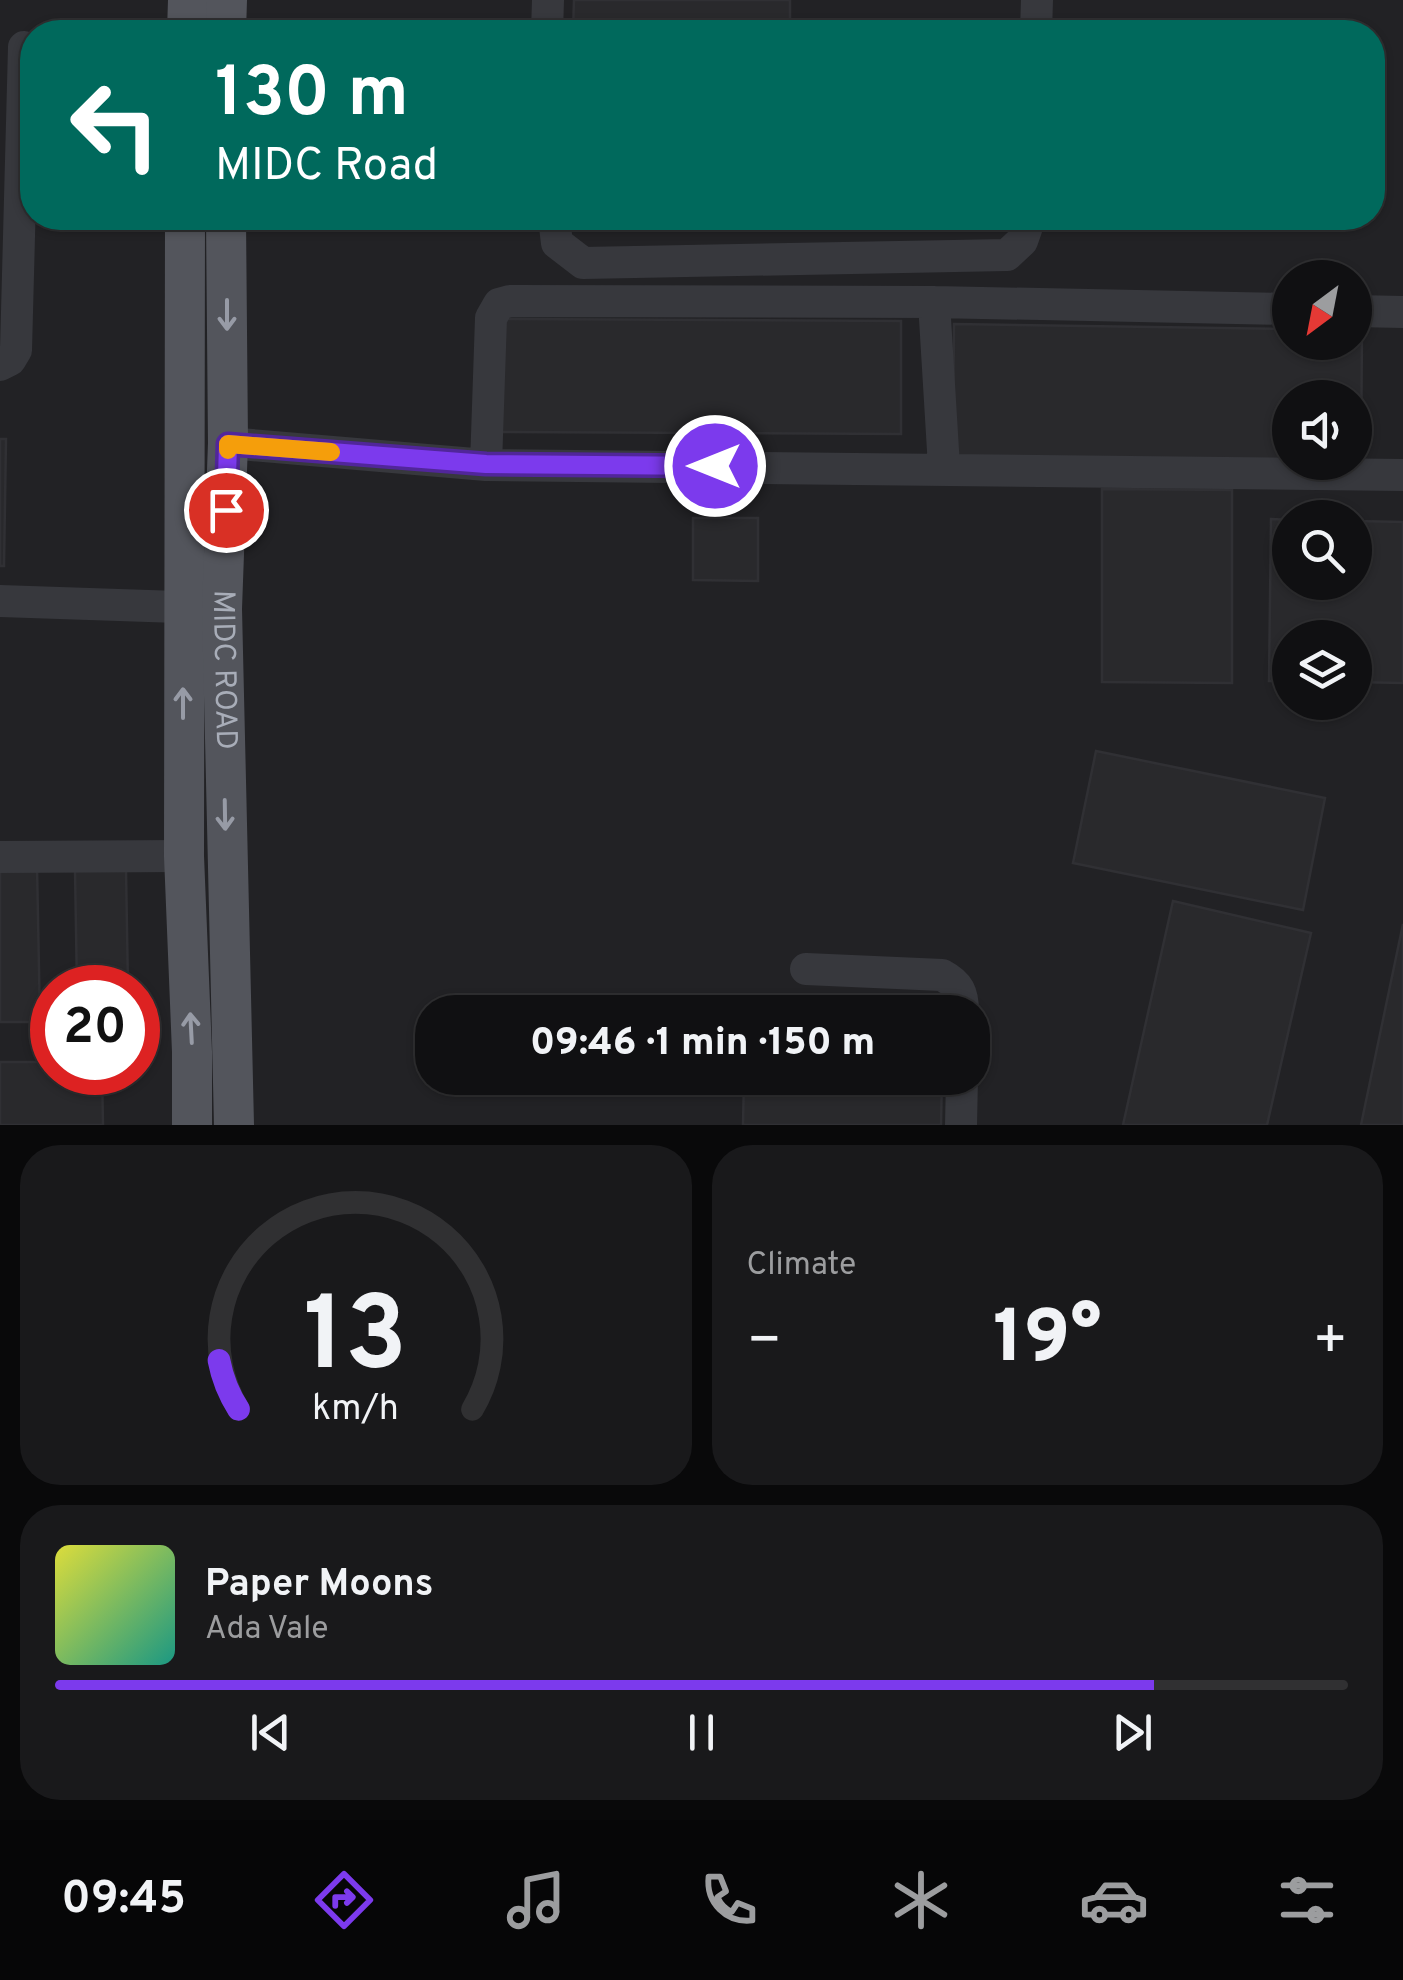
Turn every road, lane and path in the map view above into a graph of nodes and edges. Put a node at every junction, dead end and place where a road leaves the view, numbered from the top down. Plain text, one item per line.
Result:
1 (19, 48) edge
2 (187, 230) edge
3 (226, 230) edge
4 (555, 230) edge
5 (1026, 230) edge
6 (934, 302) junction
7 (1272, 310) edge
8 (1372, 311) edge
9 (1403, 312) edge
10 (0, 364) edge
11 (228, 444) junction
12 (486, 464) junction
13 (944, 467) junction
14 (1403, 475) edge
15 (0, 601) edge
16 (203, 608) junction
17 (184, 856) junction
18 (0, 857) edge
19 (806, 969) dead end
20 (961, 995) edge
21 (962, 1095) edge
22 (192, 1125) edge
23 (234, 1125) edge
24 (961, 1125) edge

1 - 10 lane
2 - 16 main road, MIDC ROAD
3 -> 11 main road, MIDC ROAD
4 - 5 lane
6 - 7 lane
6 - 12 lane
6 - 13 lane
8 - 9 lane
11 - 12 lane
11 - 16 main road, MIDC ROAD
12 - 13 lane
13 - 14 lane
15 - 16 lane
17 -> 16 main road, MIDC ROAD
16 -> 23 main road, MIDC ROAD
17 - 18 lane
22 -> 17 main road, MIDC ROAD
19 - 20 lane
21 - 24 lane

